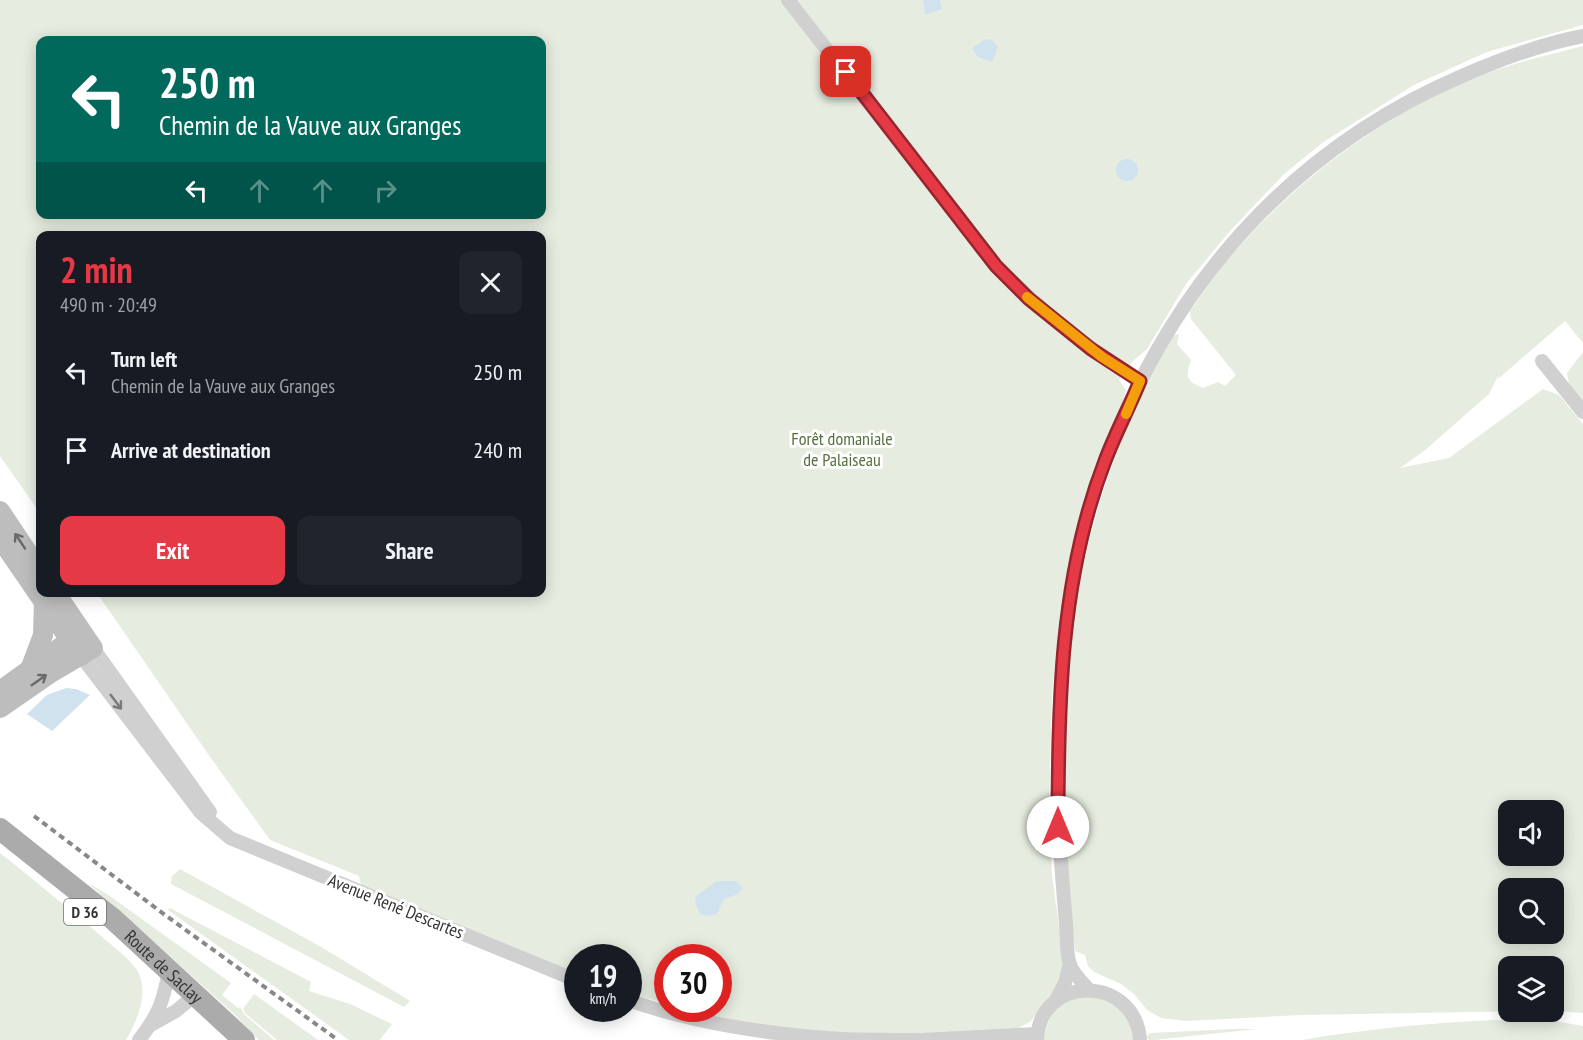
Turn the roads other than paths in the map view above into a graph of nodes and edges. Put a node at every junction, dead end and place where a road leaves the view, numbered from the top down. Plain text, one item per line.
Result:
1 (788, 0) edge
2 (1583, 36) edge
3 (1542, 361) dead end
4 (1140, 381) junction
5 (1583, 412) edge
6 (0, 511) edge
7 (0, 538) edge
8 (36, 564) edge
9 (36, 580) edge
10 (50, 597) edge
11 (81, 644) junction
12 (31, 667) junction
13 (0, 691) edge
14 (0, 708) edge
15 (0, 829) edge
16 (0, 843) edge
17 (1070, 964) junction
18 (564, 975) edge
19 (167, 978) junction
20 (1088, 989) junction
21 (190, 999) junction
22 (1056, 1000) junction
23 (642, 1004) edge
24 (150, 1026) junction
25 (1037, 1037) edge
26 (139, 1040) edge
27 (225, 1040) edge
28 (244, 1040) edge
29 (844, 1040) edge
30 (921, 1040) edge
31 (1140, 1040) edge

1 - 4 street
2 - 4 street
3 - 5 street
4 - 17 street
8 -> 6 main road
7 - 9 main road
10 - 11 main road
10 - 12 main road
11 - 12 main road
14 -> 11 main road
11 - 18 street, Avenue René Descartes
12 - 13 main road
15 - 19 main road, Route de Saclay / D 36
16 - 19 main road, Route de Saclay / D 36
17 - 20 street
17 - 22 street
19 - 21 main road, Route de Saclay / D 36
19 - 24 street
20 - 22 street
20 - 31 street
21 - 24 street
21 - 27 main road, Route de Saclay / D 36
21 - 28 main road, Route de Saclay / D 36
22 - 25 street
23 - 29 street
24 - 26 street
25 - 30 street
29 - 30 street

